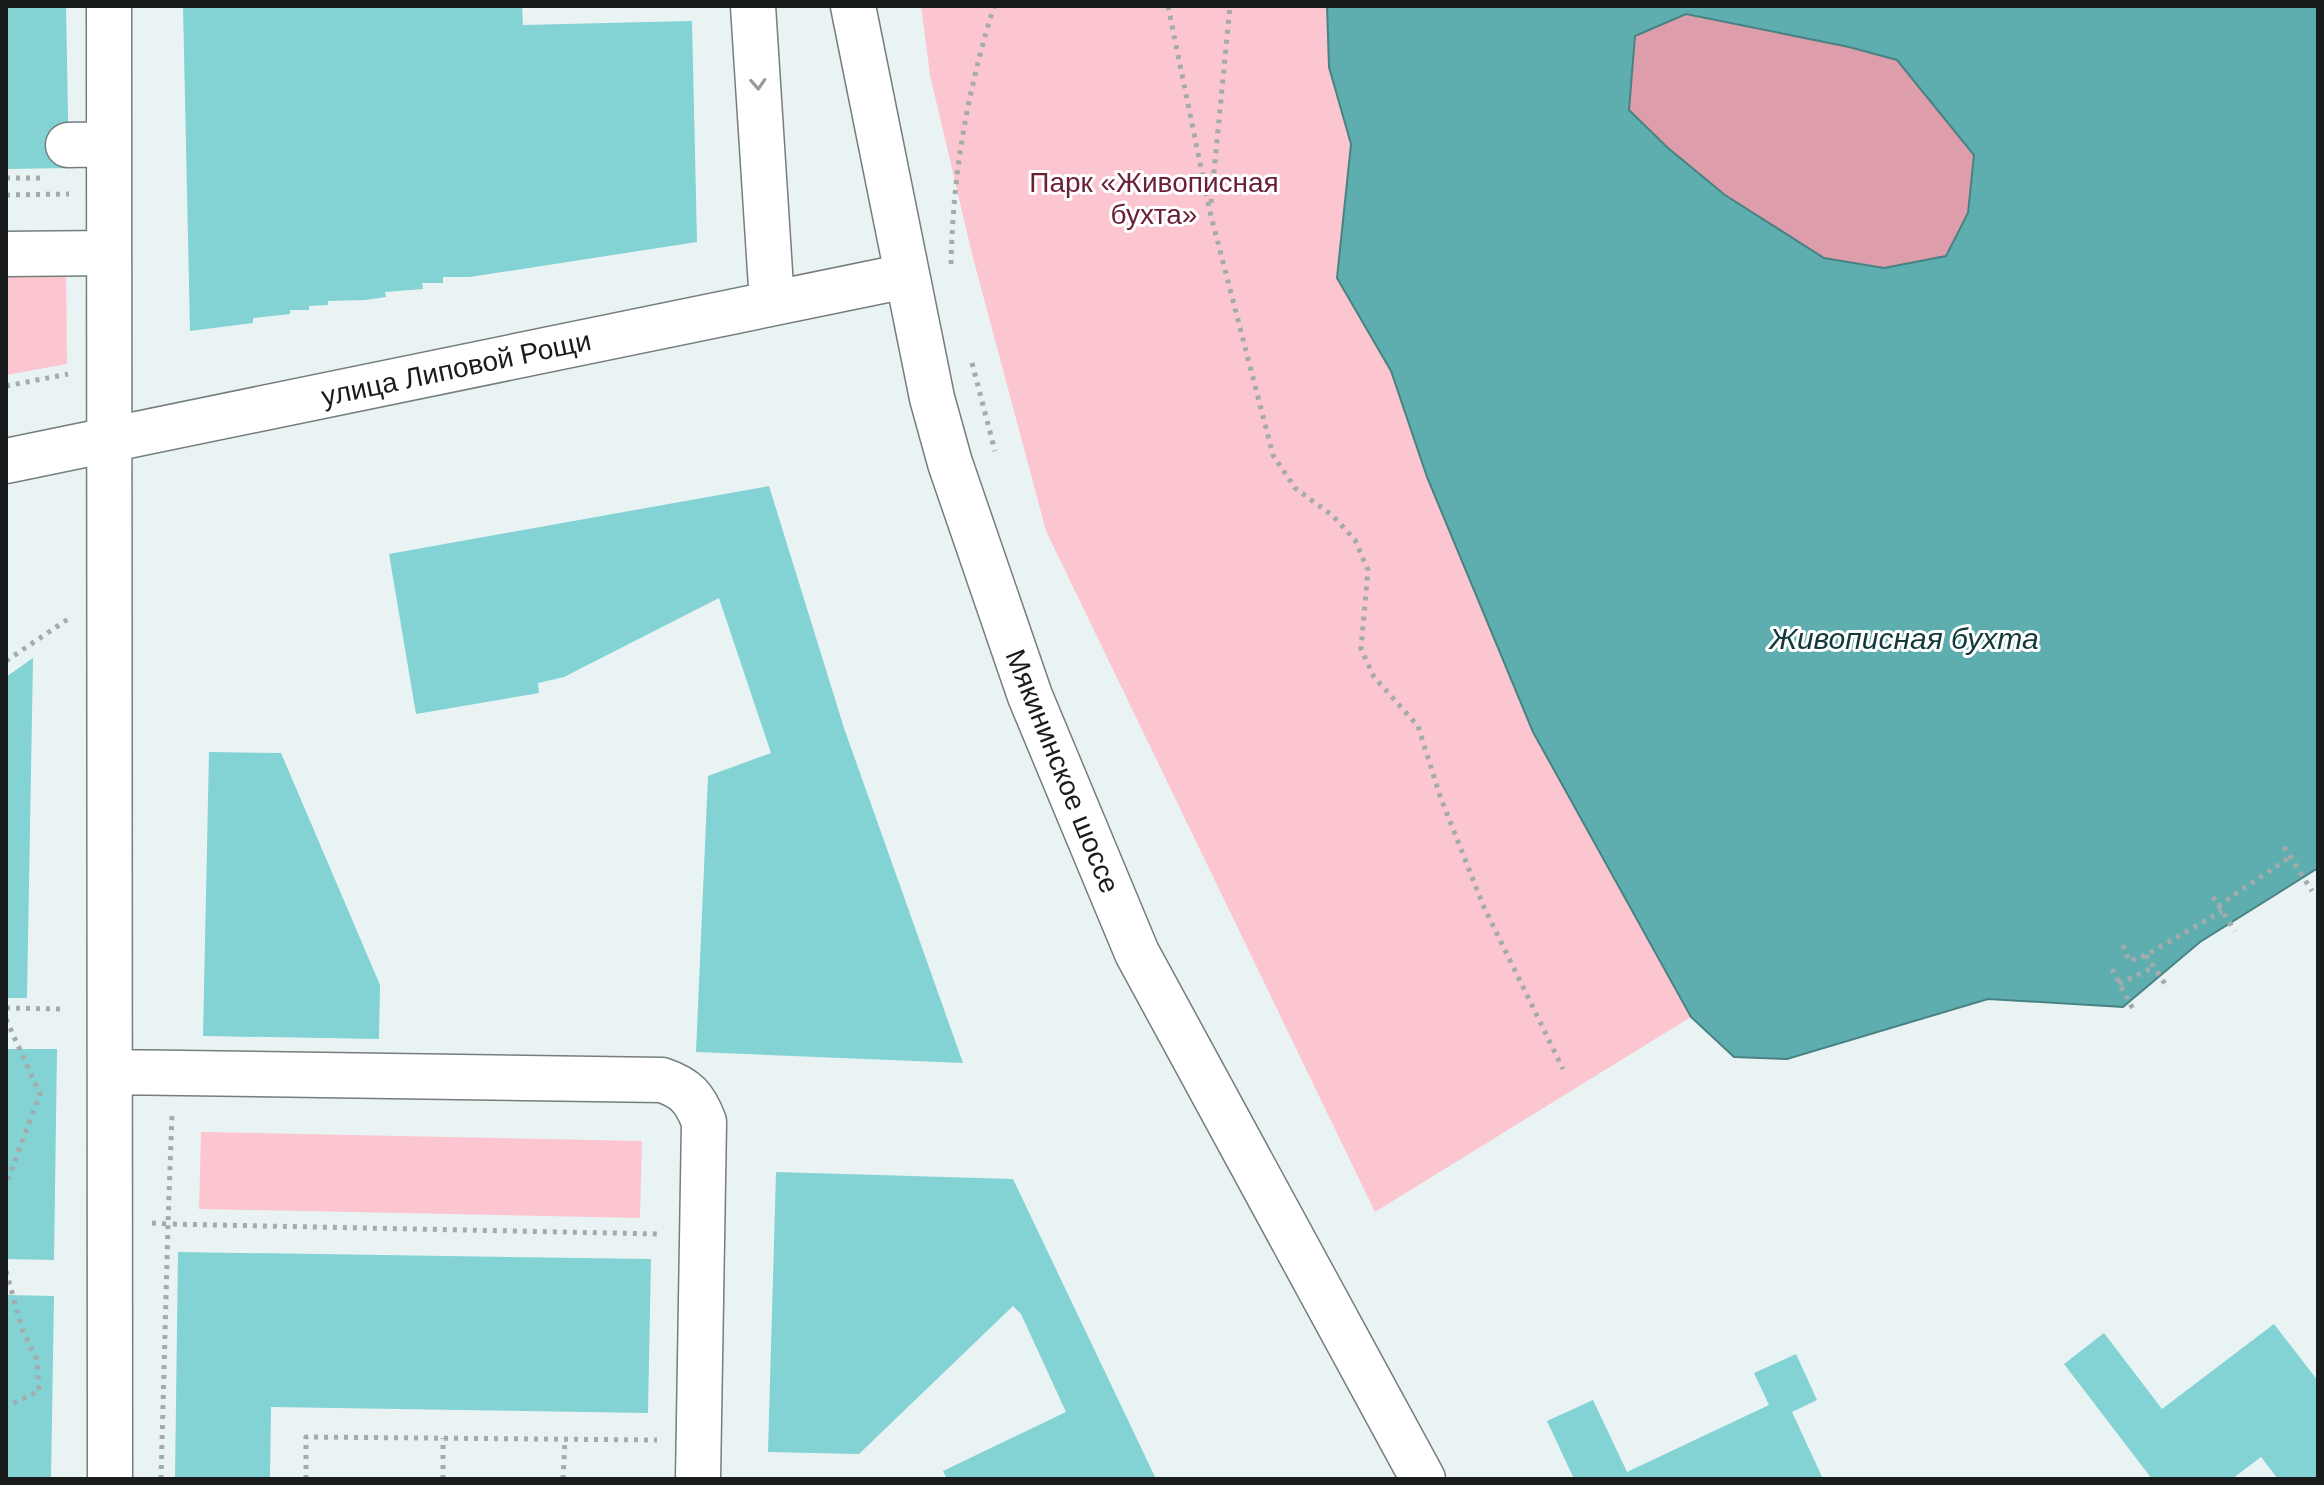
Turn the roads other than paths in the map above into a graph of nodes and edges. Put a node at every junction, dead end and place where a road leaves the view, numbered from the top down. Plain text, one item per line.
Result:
1 (109, 6) edge
2 (753, 6) edge
3 (853, 6) edge
4 (109, 253) junction
5 (6, 254) edge
6 (906, 276) junction
7 (772, 303) junction
8 (109, 440) junction
9 (6, 461) edge
10 (110, 1072) junction
11 (110, 1479) edge
12 (698, 1479) edge
13 (1423, 1479) edge

1 - 4 street
2 -> 7 street
3 - 6 street, Мякининское шоссе
4 - 5 street
4 - 8 street
6 - 7 street, улица Липовой Рощи
6 - 13 street, Мякининское шоссе
7 - 8 street, улица Липовой Рощи
8 - 9 street, улица Липовой Рощи
8 - 10 street
10 - 11 street
10 - 12 street

